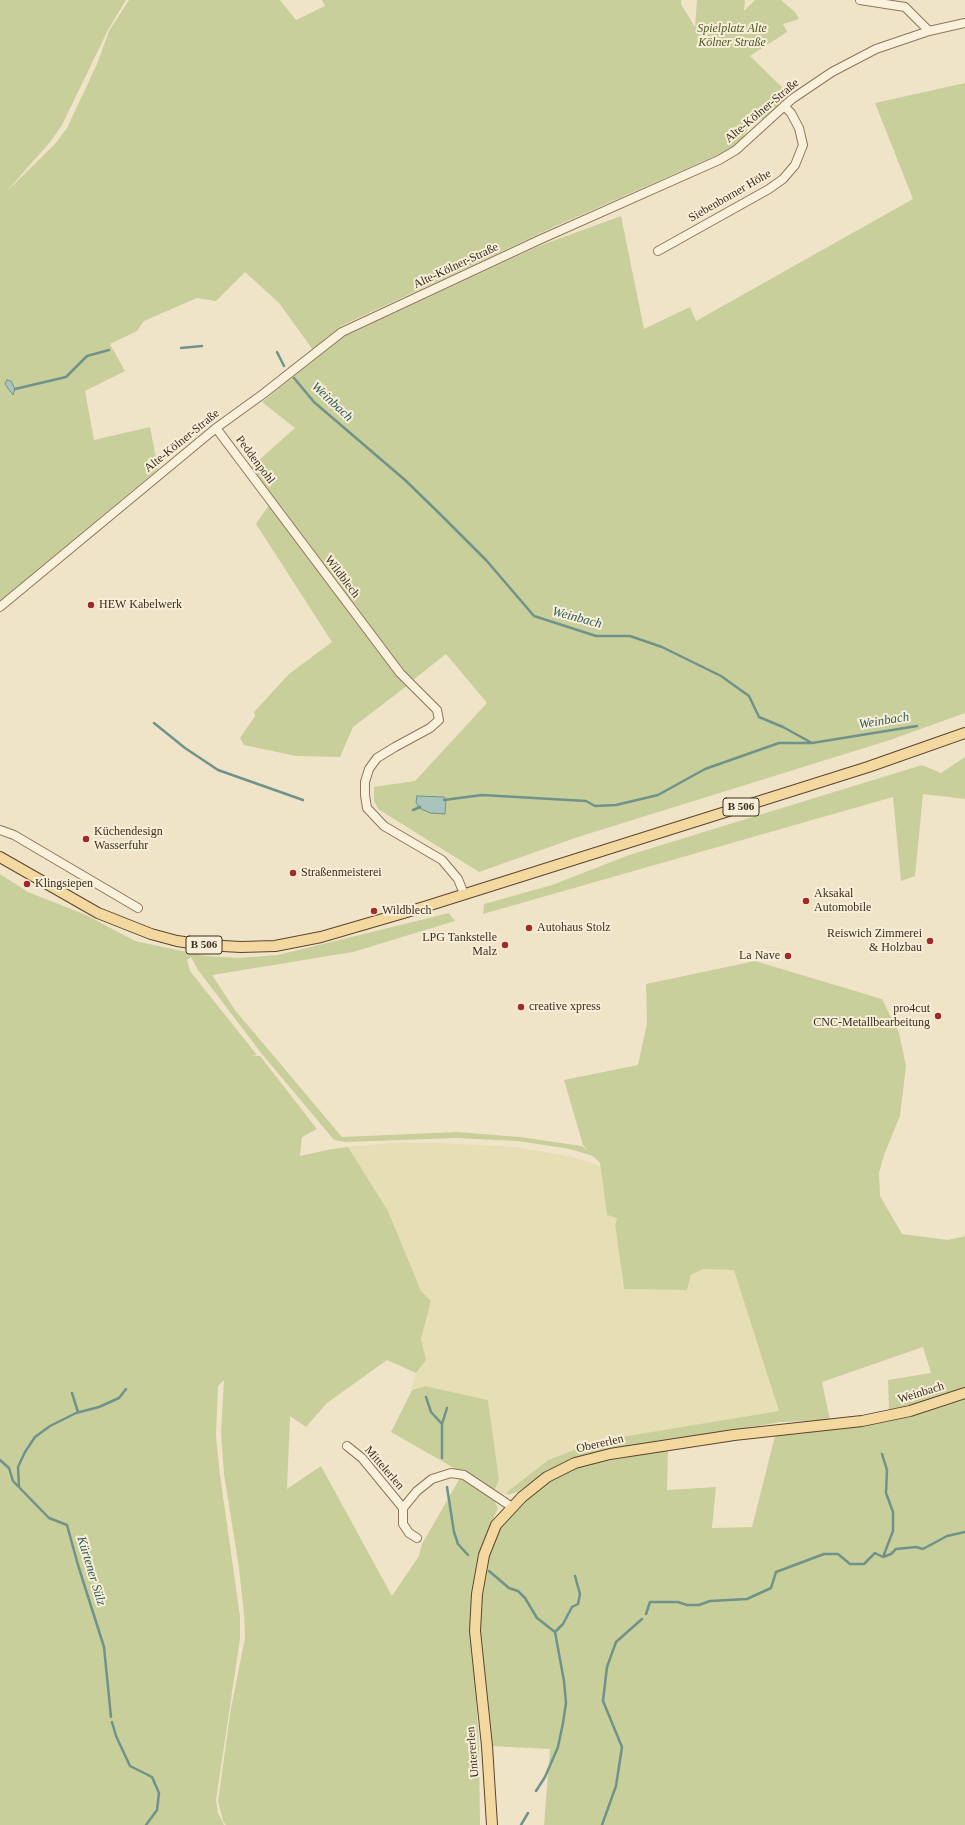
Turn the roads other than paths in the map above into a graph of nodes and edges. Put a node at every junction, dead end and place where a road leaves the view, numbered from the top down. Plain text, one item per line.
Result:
1 (860, 0) edge
2 (905, 4) edge
3 (965, 23) edge
4 (929, 31) junction
5 (784, 106) junction
6 (658, 251) dead end
7 (216, 428) junction
8 (274, 506) joint
9 (0, 607) edge
10 (965, 733) edge
11 (0, 830) edge
12 (0, 857) edge
13 (464, 894) junction
14 (138, 908) dead end
15 (965, 1393) edge
16 (885, 1417) joint
17 (346, 1446) dead end
18 (512, 1507) junction
19 (403, 1508) junction
20 (417, 1538) dead end
21 (479, 1677) joint
22 (492, 1825) edge

1 - 2 street
2 - 4 street
3 - 4 street, Alte-Kölner-Straße
4 - 5 street, Alte-Kölner-Straße
5 - 6 street, Siebenborner Höhe
5 - 7 street, Alte-Kölner-Straße
7 - 8 street, Peddenpohl
7 - 9 street, Alte-Kölner-Straße
8 - 13 street, Wildblech
10 - 13 main road, B 506
11 - 14 street
12 - 13 main road, B 506
15 - 16 main road, Weinbach
16 - 18 main road, Obererlen
17 - 19 street, Mittelerlen
18 - 19 street, Mittelerlen
18 - 21 main road, Obererlen
19 - 20 street, Mittelerlen
21 - 22 main road, Untererlen

